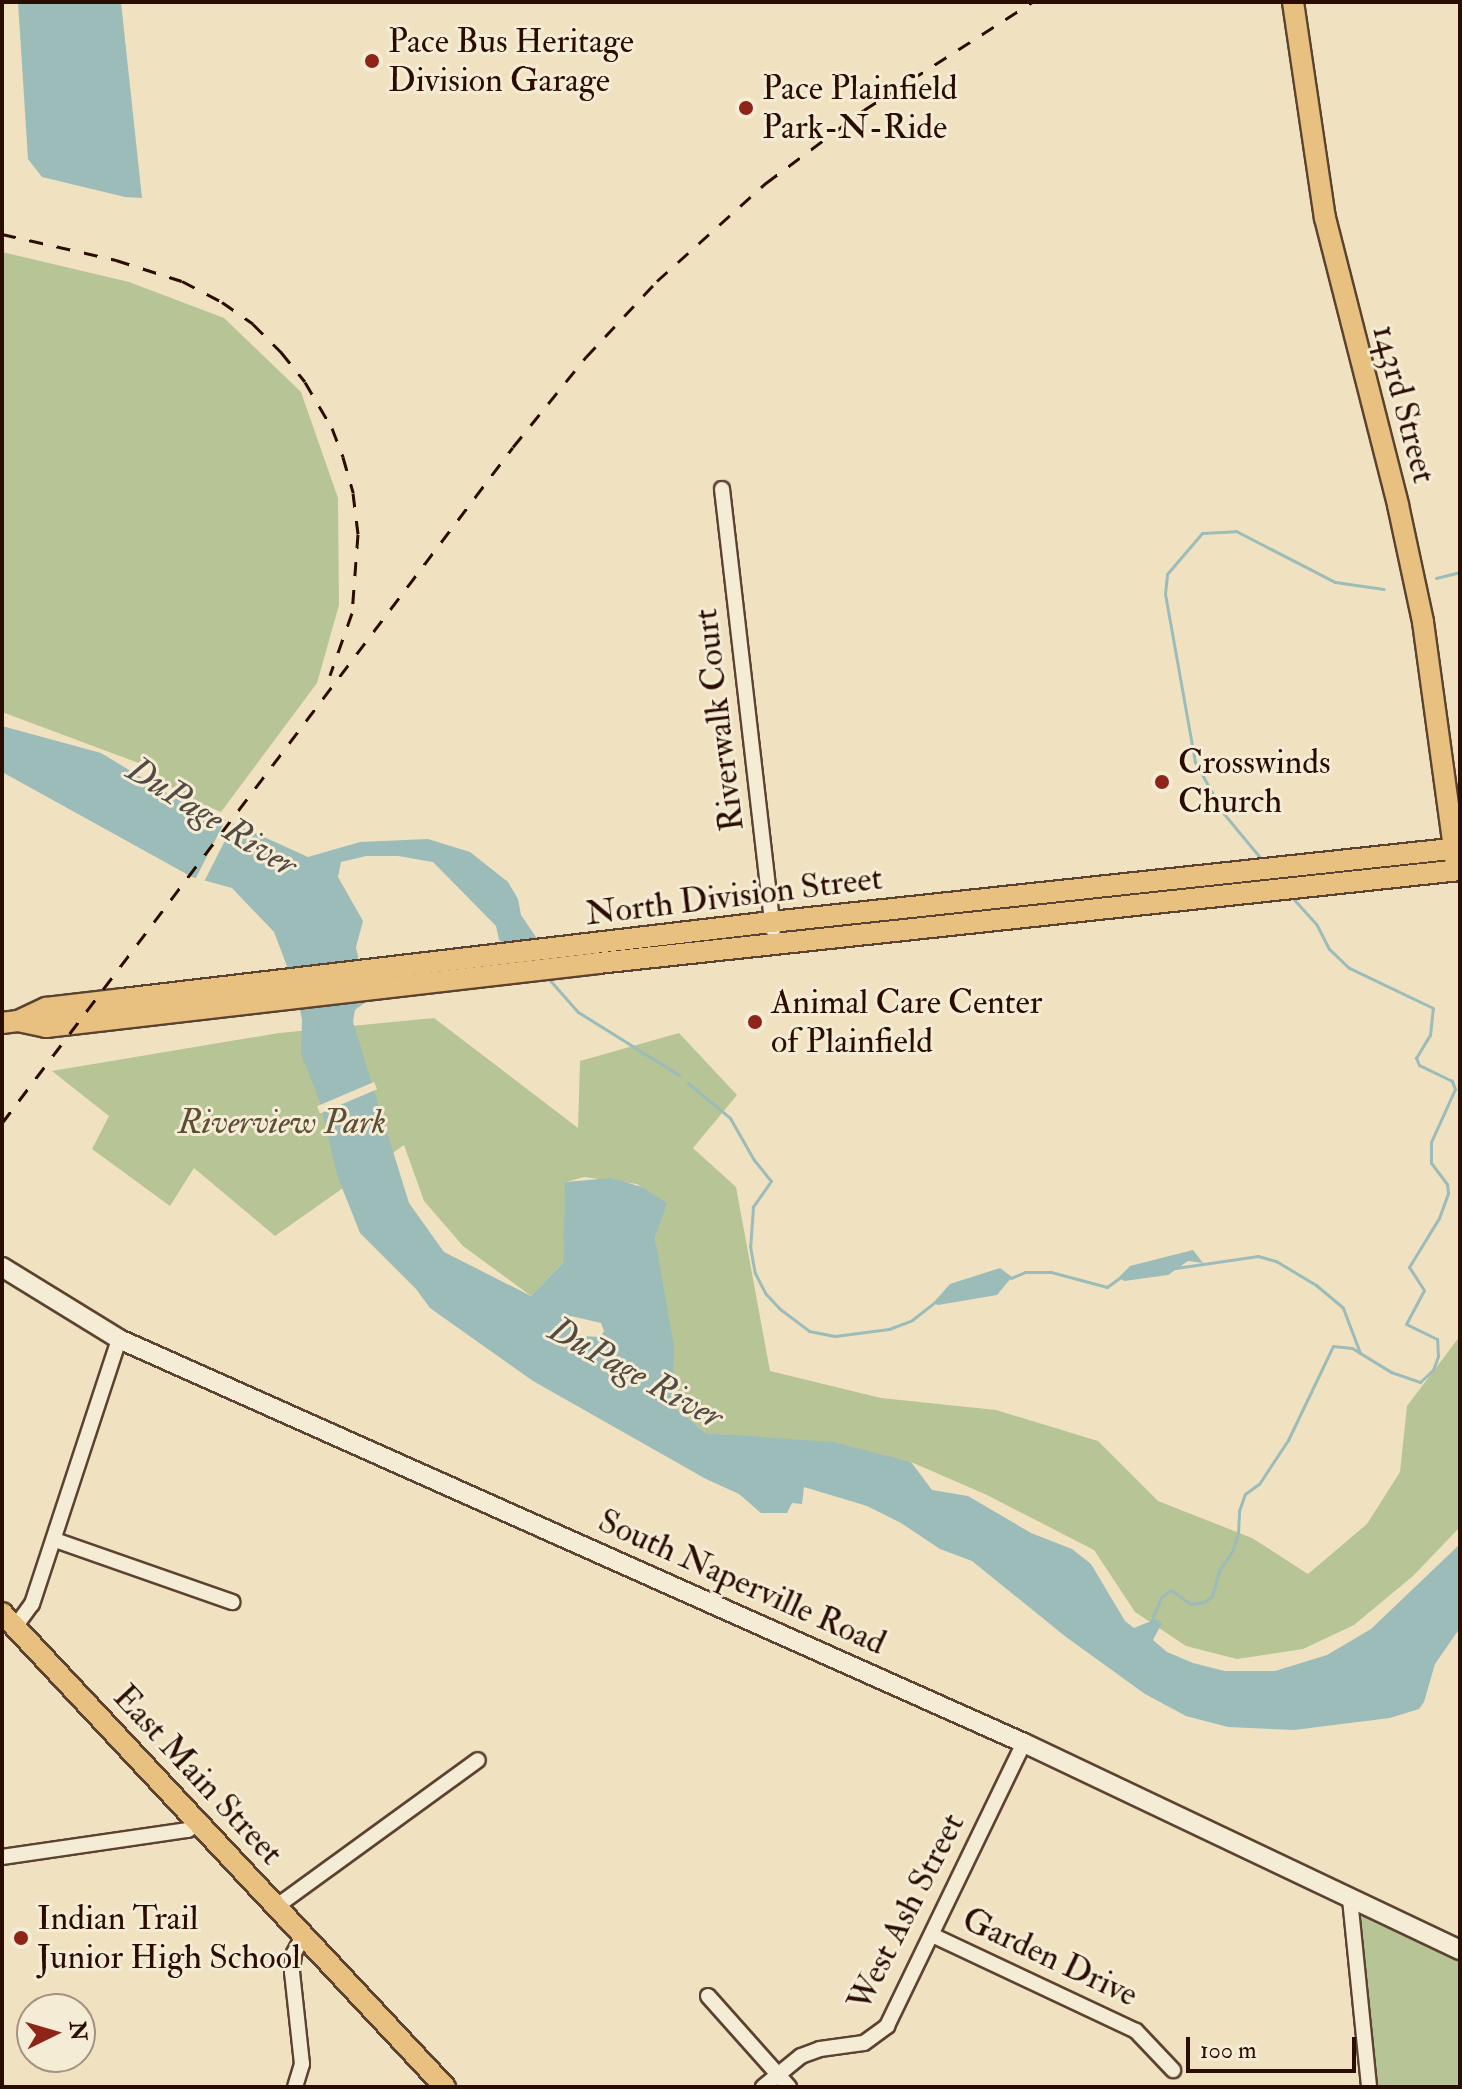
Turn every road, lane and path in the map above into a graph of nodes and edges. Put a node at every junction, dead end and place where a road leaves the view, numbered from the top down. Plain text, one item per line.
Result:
1 (1293, 2) edge
2 (722, 489) dead end
3 (1457, 848) edge
4 (1458, 870) edge
5 (1117, 884) junction
6 (1119, 905) junction
7 (772, 922) junction
8 (774, 944) junction
9 (394, 977) junction
10 (10, 1022) edge
11 (2, 1267) edge
12 (119, 1339) junction
13 (55, 1540) junction
14 (232, 1602) dead end
15 (9, 1620) edge
16 (1024, 1743) junction
17 (478, 1760) dead end
18 (197, 1822) junction
19 (2, 1857) edge
20 (1350, 1899) junction
21 (277, 1906) junction
22 (304, 1935) junction
23 (932, 1935) junction
24 (1460, 1950) edge
25 (708, 1996) dead end
26 (1173, 2070) dead end
27 (777, 2074) junction
28 (295, 2087) edge
29 (445, 2087) edge
30 (763, 2087) edge
31 (789, 2087) edge
32 (1369, 2087) edge

1 - 3 main road, 143rd Street
2 - 7 street, Riverwalk Court
3 - 4 main road, 143rd Street
3 - 5 main road, North Division Street
4 - 6 main road, North Division Street
5 - 6 main road
5 - 7 main road, North Division Street
6 - 8 main road, North Division Street
7 - 8 street, Riverwalk Court
7 - 9 main road, North Division Street
8 - 9 main road, North Division Street
9 - 10 main road, North Division Street
11 - 12 main road, South Naperville Road
12 - 13 street
12 - 16 main road, South Naperville Road
13 - 14 street
13 - 15 street
15 - 18 main road, East Main Street
16 - 20 main road, South Naperville Road
16 - 23 street, West Ash Street
17 - 21 street
18 - 19 street
18 - 21 main road, East Main Street
20 - 24 main road, South Naperville Road
20 - 32 street
21 - 22 main road, East Main Street
22 - 28 street
22 - 29 main road, East Main Street
23 - 26 street, Garden Drive
23 - 27 street, West Ash Street
25 - 27 street
27 - 30 street, West Ash Street
27 - 31 street

